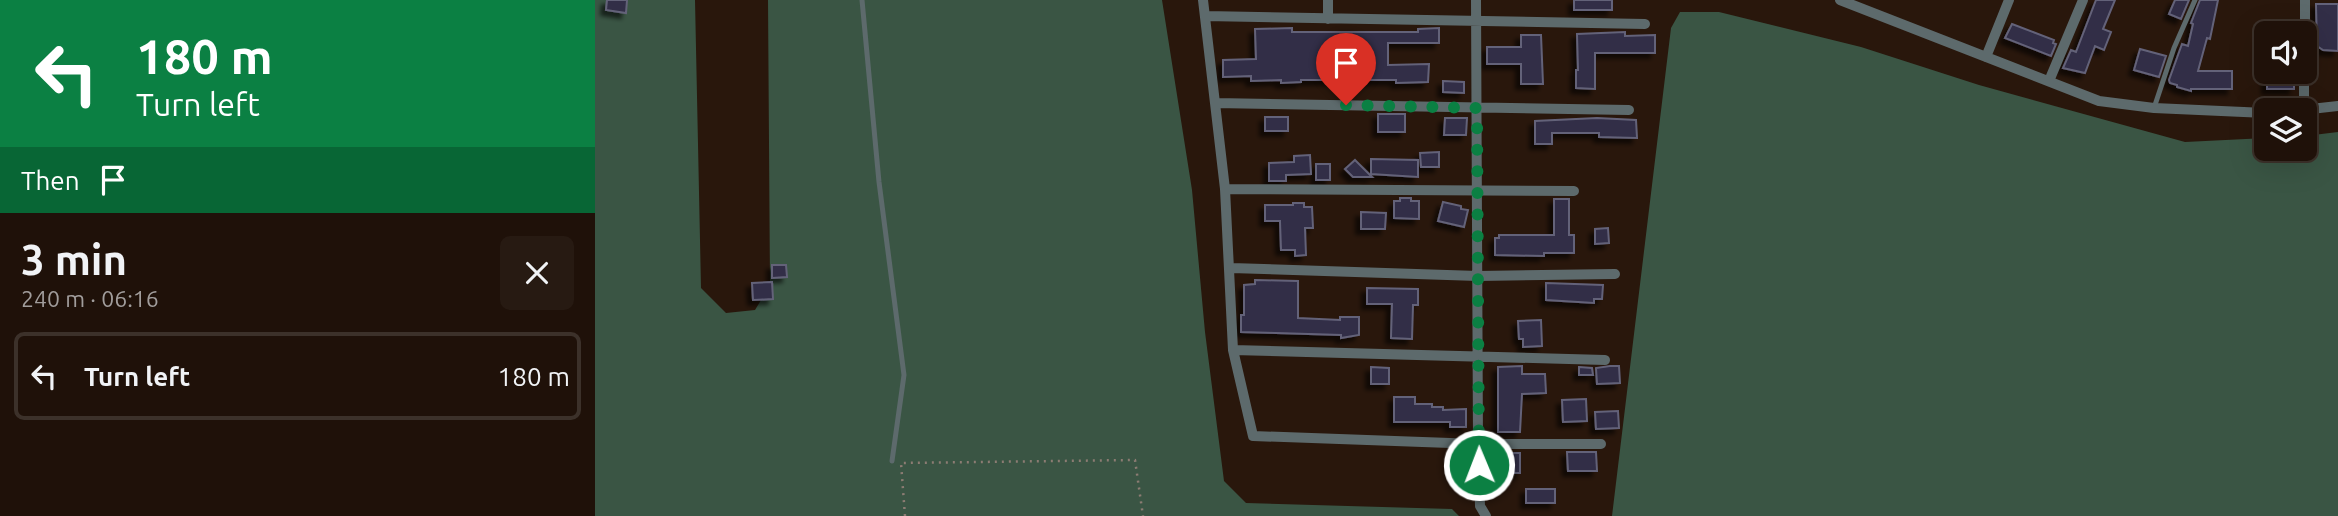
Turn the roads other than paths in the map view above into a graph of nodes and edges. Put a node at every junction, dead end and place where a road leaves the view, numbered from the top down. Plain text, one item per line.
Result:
1 (862, 0) edge
2 (1203, 0) edge
3 (1328, 0) edge
4 (1476, 0) edge
5 (1840, 0) edge
6 (2009, 0) edge
7 (2083, 0) edge
8 (2195, 0) edge
9 (2305, 0) edge
10 (1205, 16) junction
11 (1328, 19) junction
12 (2305, 21) edge
13 (1477, 22) junction
14 (1645, 24) dead end
15 (1986, 57) junction
16 (2049, 82) junction
17 (1215, 103) junction
18 (2338, 106) edge
19 (1477, 108) junction
20 (2154, 108) junction
21 (2317, 108) edge
22 (1629, 110) dead end
23 (2254, 112) edge
24 (1225, 189) junction
25 (1574, 191) dead end
26 (1478, 192) junction
27 (1231, 268) junction
28 (1615, 274) dead end
29 (1478, 276) junction
30 (1233, 350) junction
31 (1479, 358) junction
32 (1605, 360) dead end
33 (1478, 444) junction
34 (1601, 444) dead end
35 (892, 461) dead end
36 (1486, 516) edge

1 - 35 lane
2 - 10 street
3 - 11 street
4 - 13 street
5 - 15 street
6 - 15 street
7 - 16 street
8 - 20 lane
9 - 12 street
10 - 11 street
10 - 17 street
11 - 13 street
13 - 14 street
13 - 19 street
15 - 16 street
16 - 20 street
17 - 19 street
17 - 24 street
18 - 21 street
19 - 22 street
19 - 26 street
20 - 23 street
24 - 26 street
24 - 27 street
25 - 26 street
26 - 29 street
27 - 29 street
27 - 30 street
28 - 29 street
29 - 31 street
30 - 31 street
30 - 33 street
31 - 32 street
31 - 33 street
33 - 34 street
33 - 36 street

